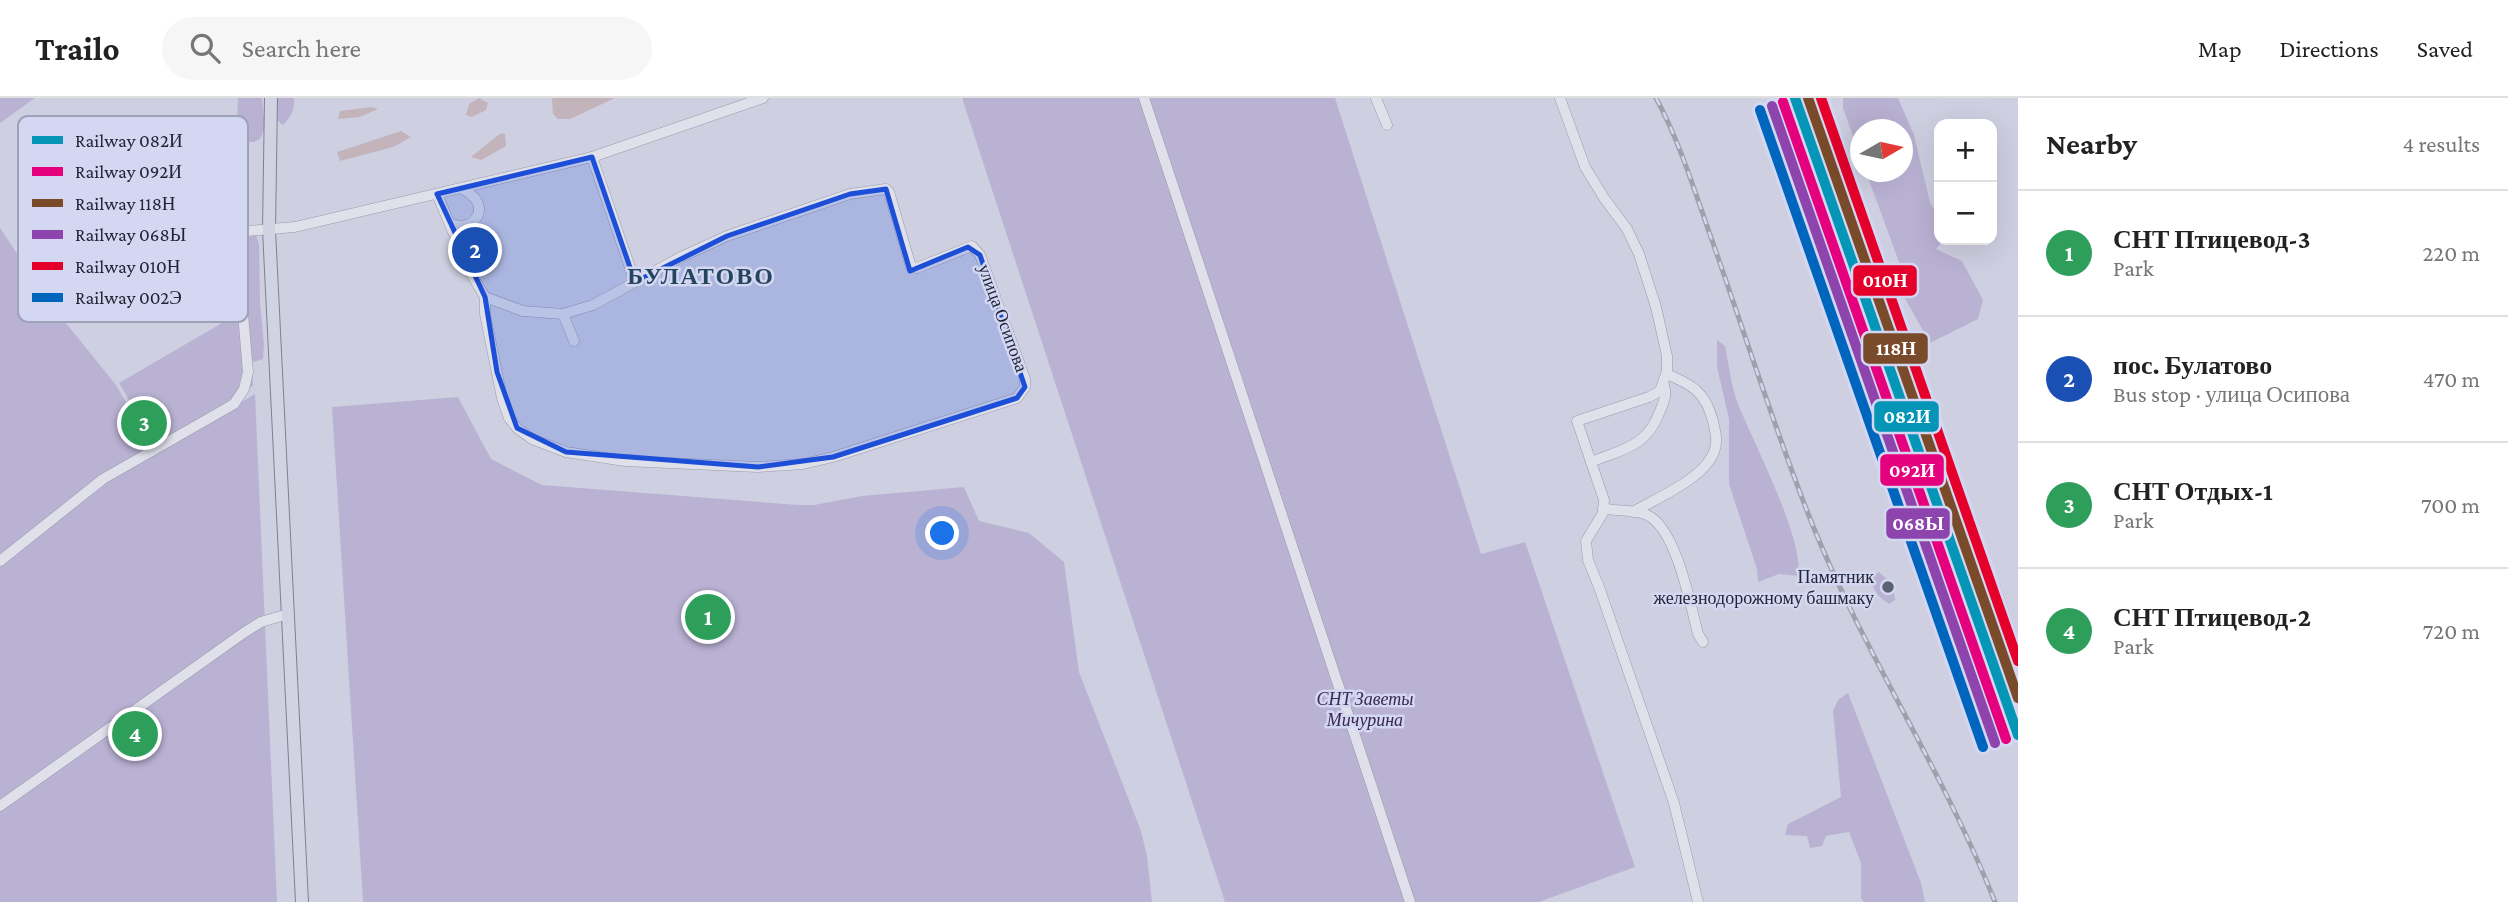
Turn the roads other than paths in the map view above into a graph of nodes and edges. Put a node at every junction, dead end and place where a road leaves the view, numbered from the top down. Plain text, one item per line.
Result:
1 (271, 98) edge
2 (763, 98) edge
3 (1144, 98) edge
4 (1376, 98) edge
5 (1560, 98) edge
6 (1387, 125) dead end
7 (592, 157) junction
8 (461, 189) junction
9 (437, 194) junction
10 (450, 223) junction
11 (269, 230) junction
12 (248, 232) edge
13 (635, 282) junction
14 (485, 297) junction
15 (563, 314) junction
16 (244, 322) edge
17 (574, 341) dead end
18 (1667, 374) junction
19 (1664, 385) junction
20 (1591, 461) junction
21 (1603, 508) junction
22 (1633, 512) junction
23 (0, 561) edge
24 (1995, 587) dead end
25 (288, 614) junction
26 (1703, 642) dead end
27 (2018, 655) edge
28 (0, 806) edge
29 (302, 902) edge
30 (1410, 902) edge
31 (1698, 902) edge

1 - 11 main road
2 - 7 street
3 - 30 street
4 - 6 street
5 - 18 street
7 - 8 street
7 - 13 street
8 - 9 street
8 - 10 street
9 - 10 street, улица Осипова
9 - 11 street
10 - 14 street, улица Осипова
11 - 12 street
11 - 25 main road
13 - 14 street, улица Осипова
13 - 15 street, улица Осипова
14 - 15 street, улица Осипова
15 - 17 street
16 - 23 street
18 - 19 street
18 - 22 street
19 - 20 street
19 - 20 street
20 - 21 street
21 - 22 street
21 - 31 street
22 - 26 street
24 - 27 street
25 - 28 street
25 - 29 main road

